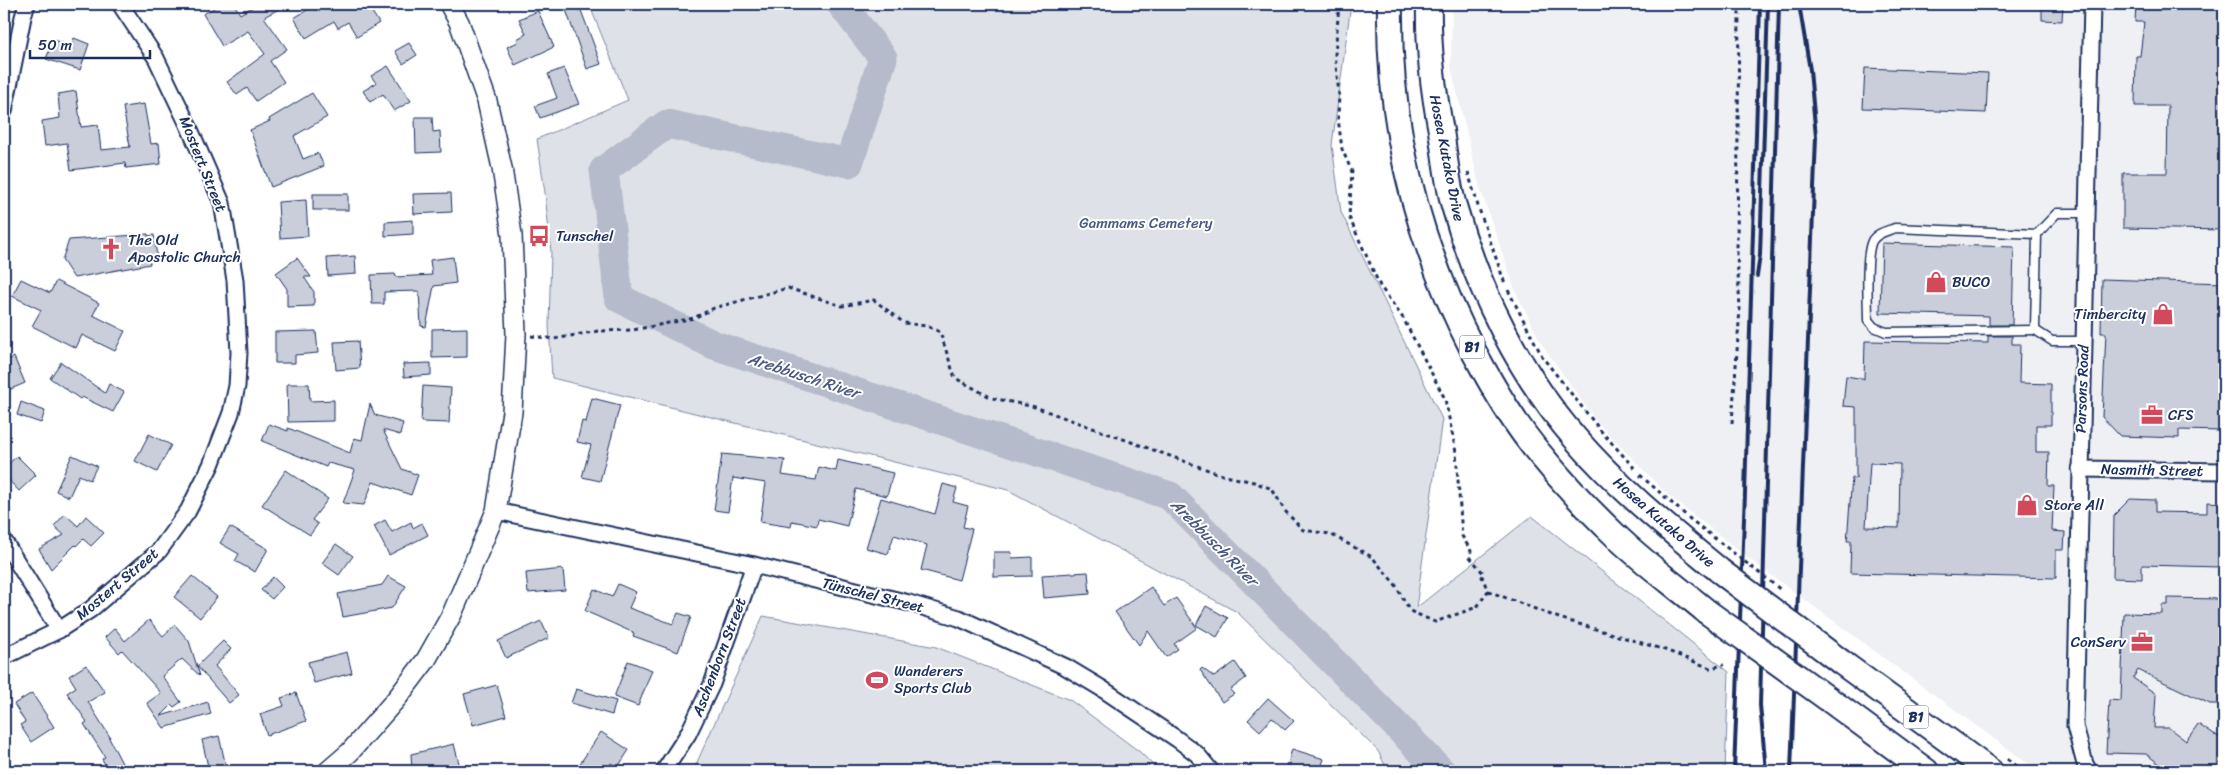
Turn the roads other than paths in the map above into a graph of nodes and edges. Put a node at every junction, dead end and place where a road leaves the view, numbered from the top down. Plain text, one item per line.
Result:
1 (120, 4) edge
2 (449, 4) edge
3 (1390, 4) edge
4 (1429, 4) edge
5 (2092, 4) edge
6 (24, 8) edge
7 (4, 111) edge
8 (2088, 213) junction
9 (2037, 234) junction
10 (2035, 330) junction
11 (2084, 341) junction
12 (2080, 469) junction
13 (2224, 472) edge
14 (496, 511) junction
15 (4, 540) edge
16 (754, 565) junction
17 (59, 630) junction
18 (4, 657) edge
19 (328, 771) edge
20 (664, 771) edge
21 (1212, 771) edge
22 (1926, 771) edge
23 (1990, 771) edge
24 (2090, 771) edge

1 - 17 street, Mostert Street
2 - 14 street
3 - 22 main road, B1, bridge
4 - 23 main road, Hosea Kutako Drive / B1, bridge
5 - 8 street, Parsons Road
6 - 7 street
8 - 9 lane
8 - 11 street, Parsons Road
9 - 10 lane
9 - 10 lane
10 - 11 lane
11 - 12 street, Parsons Road
12 - 13 street, Nasmith Street
12 - 24 street, Parsons Road
14 - 16 street, Tünschel Street
14 - 19 street
15 - 17 street
16 - 20 street, Aschenborn Street
16 - 21 street, Tünschel Street
17 - 18 street, Mostert Street

